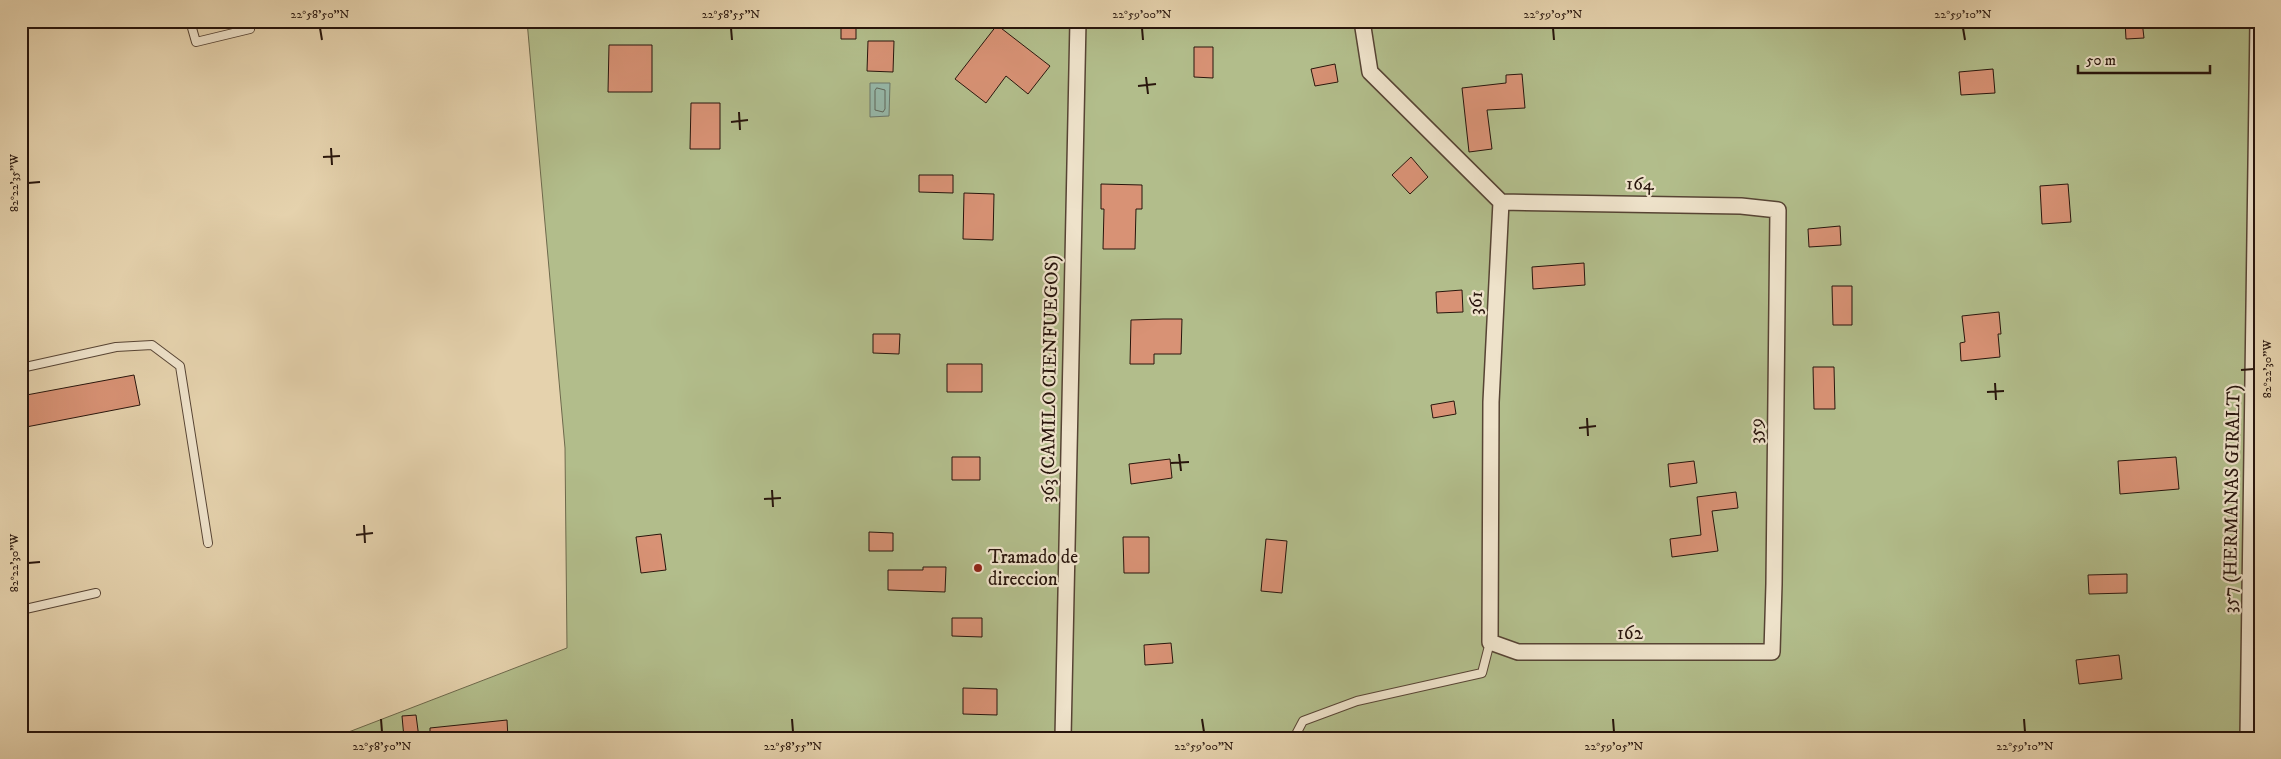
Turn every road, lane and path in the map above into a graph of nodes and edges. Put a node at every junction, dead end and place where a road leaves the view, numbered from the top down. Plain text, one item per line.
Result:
1 (190, 21) edge
2 (1078, 21) edge
3 (1362, 21) edge
4 (2258, 21) edge
5 (250, 29) dead end
6 (1501, 202) junction
7 (1778, 210) joint
8 (21, 368) edge
9 (208, 543) dead end
10 (96, 593) dead end
11 (21, 610) edge
12 (1490, 642) junction
13 (1772, 652) joint
14 (1063, 738) edge
15 (1294, 738) edge
16 (2248, 738) edge

1 - 5 lane
2 - 14 street, 363 (CAMILO CIENFUEGOS)
3 - 6 street
4 - 16 street, 357 (HERMANAS GIRALT)
6 - 7 street, 164
6 - 12 street, 361
7 - 13 street, 359
8 - 9 lane
10 - 11 lane
12 - 13 street, 162
12 - 15 lane

